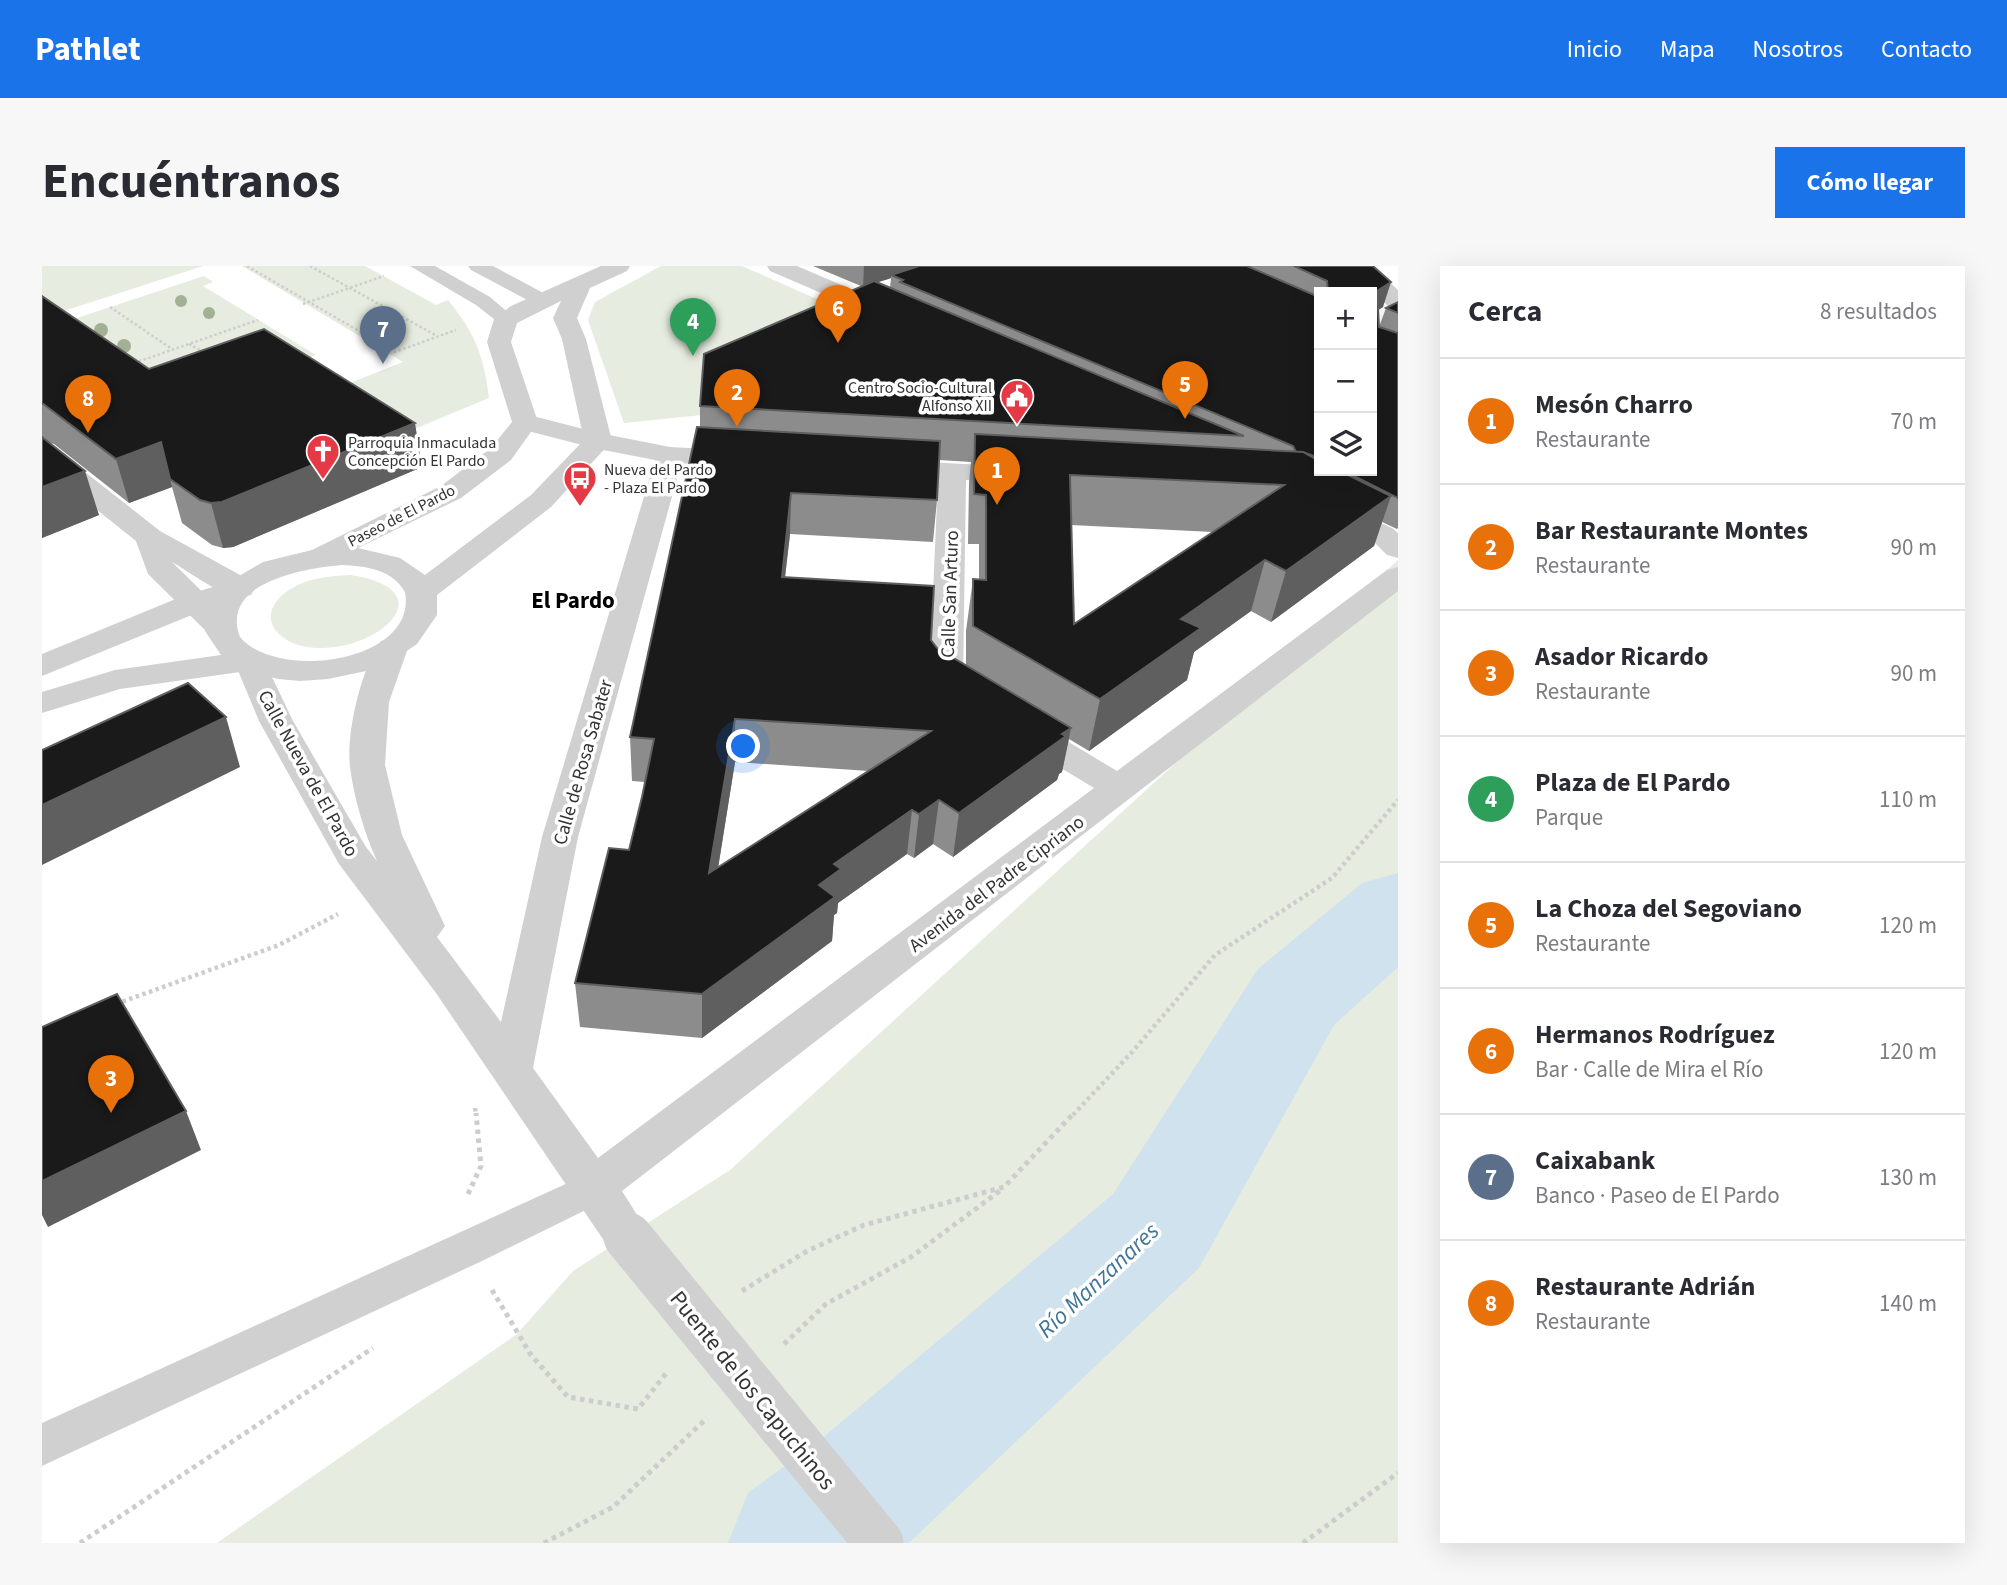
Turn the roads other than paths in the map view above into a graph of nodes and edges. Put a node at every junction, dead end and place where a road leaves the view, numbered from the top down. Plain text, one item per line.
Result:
1 (420, 266) edge
2 (478, 266) edge
3 (619, 266) edge
4 (778, 266) edge
5 (1359, 266) edge
6 (579, 286) junction
7 (894, 287) edge
8 (540, 299) junction
9 (856, 300) junction
10 (1398, 303) edge
11 (565, 317) junction
12 (506, 319) junction
13 (916, 325) edge
14 (525, 422) junction
15 (598, 441) junction
16 (42, 452) edge
17 (670, 455) junction
18 (762, 461) edge
19 (858, 466) edge
20 (952, 471) junction
21 (1050, 477) edge
22 (1307, 497) edge
23 (150, 537) junction
24 (1390, 541) edge
25 (313, 558) junction
26 (1398, 576) edge
27 (240, 588) junction
28 (422, 592) junction
29 (194, 603) junction
30 (220, 626) junction
31 (392, 648) junction
32 (250, 662) junction
33 (42, 666) edge
34 (42, 703) edge
35 (1120, 789) junction
36 (450, 982) junction
37 (511, 1072) junction
38 (592, 1188) junction
39 (628, 1237) joint
40 (42, 1445) edge
41 (879, 1543) edge

1 - 12 lane
2 - 8 lane
3 - 6 street
4 - 9 street
5 - 10 street
6 - 8 street
6 - 11 street
7 - 9 street
8 - 11 street
8 - 12 street
9 - 13 street
11 - 15 street
12 - 14 street
14 - 15 street
14 - 25 street, Paseo de El Pardo
15 - 17 street
15 - 28 street
16 - 23 street
17 - 18 street
17 - 37 street, Calle de Rosa Sabater
19 - 20 street
20 - 21 street
20 - 35 street, Calle San Arturo
22 - 24 street
23 - 27 street
23 - 29 street
25 - 27 street
25 - 28 street
26 - 35 street, Avenida del Padre Cipriano
27 - 29 street
27 - 30 street
28 - 31 street
29 - 30 street
29 - 33 street
30 - 32 street
31 - 32 street
31 - 36 street, Calle Nueva de El Pardo
32 - 34 street
32 - 36 street, Calle Nueva de El Pardo
35 - 38 street, Avenida del Padre Cipriano
36 - 37 street, Calle Nueva de El Pardo
37 - 38 street, Calle Nueva de El Pardo
38 - 39 street, Calle Nueva de El Pardo
38 - 40 lane
39 - 41 street, Puente de los Capuchinos, bridge

